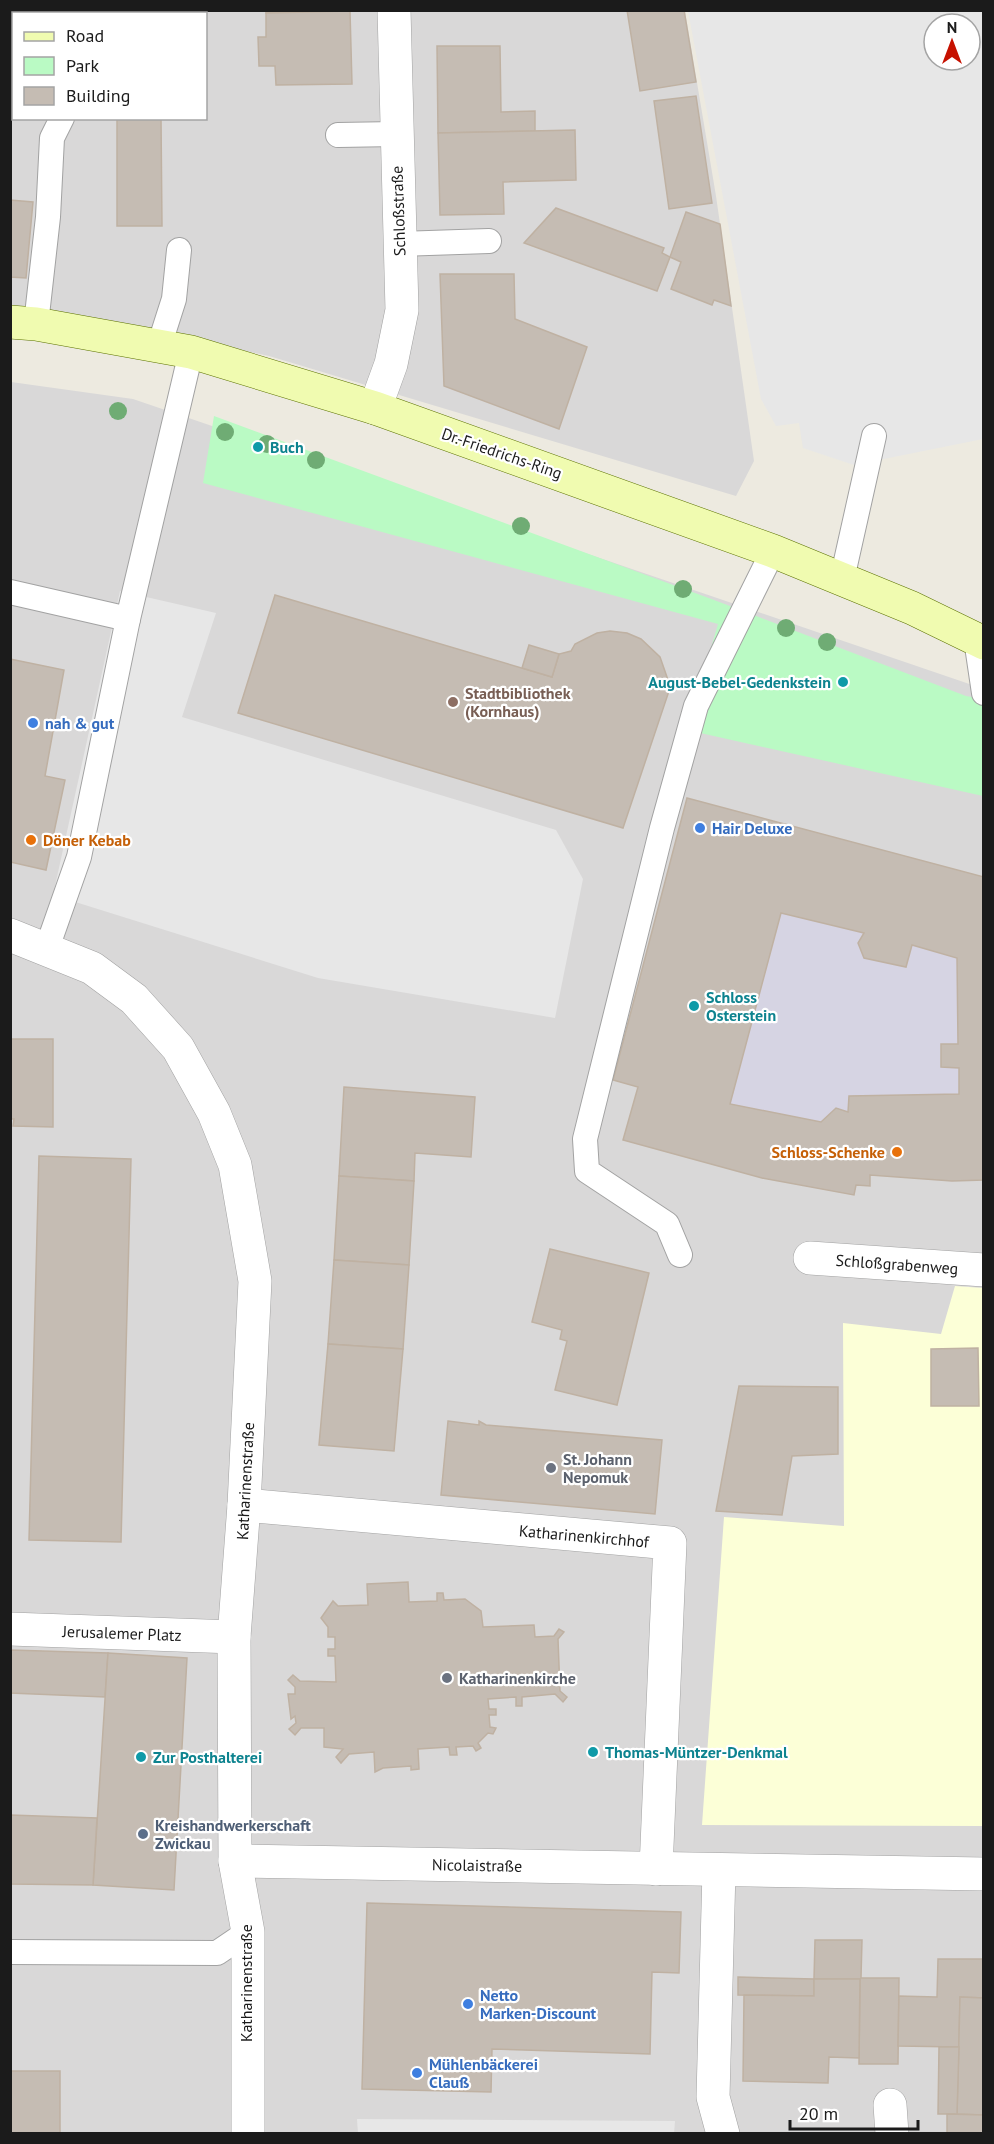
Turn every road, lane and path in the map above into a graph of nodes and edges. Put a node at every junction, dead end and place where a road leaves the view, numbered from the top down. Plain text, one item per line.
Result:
1 (394, 10) edge
2 (61, 120) edge
3 (396, 134) junction
4 (338, 135) dead end
5 (489, 241) dead end
6 (399, 244) junction
7 (179, 250) dead end
8 (23, 323) edge
9 (159, 346) junction
10 (191, 352) junction
11 (375, 408) junction
12 (874, 436) dead end
13 (773, 551) junction
14 (842, 579) junction
15 (10, 592) edge
16 (128, 619) junction
17 (981, 641) edge
18 (984, 693) edge
19 (10, 935) edge
20 (47, 948) junction
21 (680, 1256) dead end
22 (810, 1258) dead end
23 (984, 1270) edge
24 (244, 1505) junction
25 (10, 1629) edge
26 (234, 1636) junction
27 (234, 1861) junction
28 (656, 1869) junction
29 (719, 1870) junction
30 (984, 1874) edge
31 (248, 1932) junction
32 (10, 1952) edge
33 (248, 2133) edge
34 (723, 2133) edge

1 - 3 street, Schloßstraße
2 - 8 lane
3 - 4 lane
3 - 6 street, Schloßstraße
5 - 6 lane
6 - 11 street, Schloßstraße
7 - 9 lane
8 - 9 main road, Dr.-Friedrichs-Ring
9 - 10 main road, Dr.-Friedrichs-Ring
10 - 11 main road, Dr.-Friedrichs-Ring
10 - 16 lane
11 - 13 main road, Dr.-Friedrichs-Ring
12 - 14 lane
13 - 14 main road, Dr.-Friedrichs-Ring
13 - 21 lane
14 - 17 main road, Dr.-Friedrichs-Ring
15 - 16 lane
16 - 20 lane
17 - 18 lane
19 - 20 street, Katharinenstraße
20 - 24 street, Katharinenstraße
22 - 23 street, Schloßgrabenweg
24 - 26 street, Katharinenstraße
24 - 28 street, Katharinenkirchhof
25 - 26 street, Jerusalemer Platz
26 - 27 street, Katharinenstraße
27 - 28 street, Nicolaistraße
27 - 31 street, Katharinenstraße
28 - 29 street, Nicolaistraße
29 - 30 street, Nicolaistraße
29 - 34 street
31 - 32 lane
31 - 33 street, Katharinenstraße

